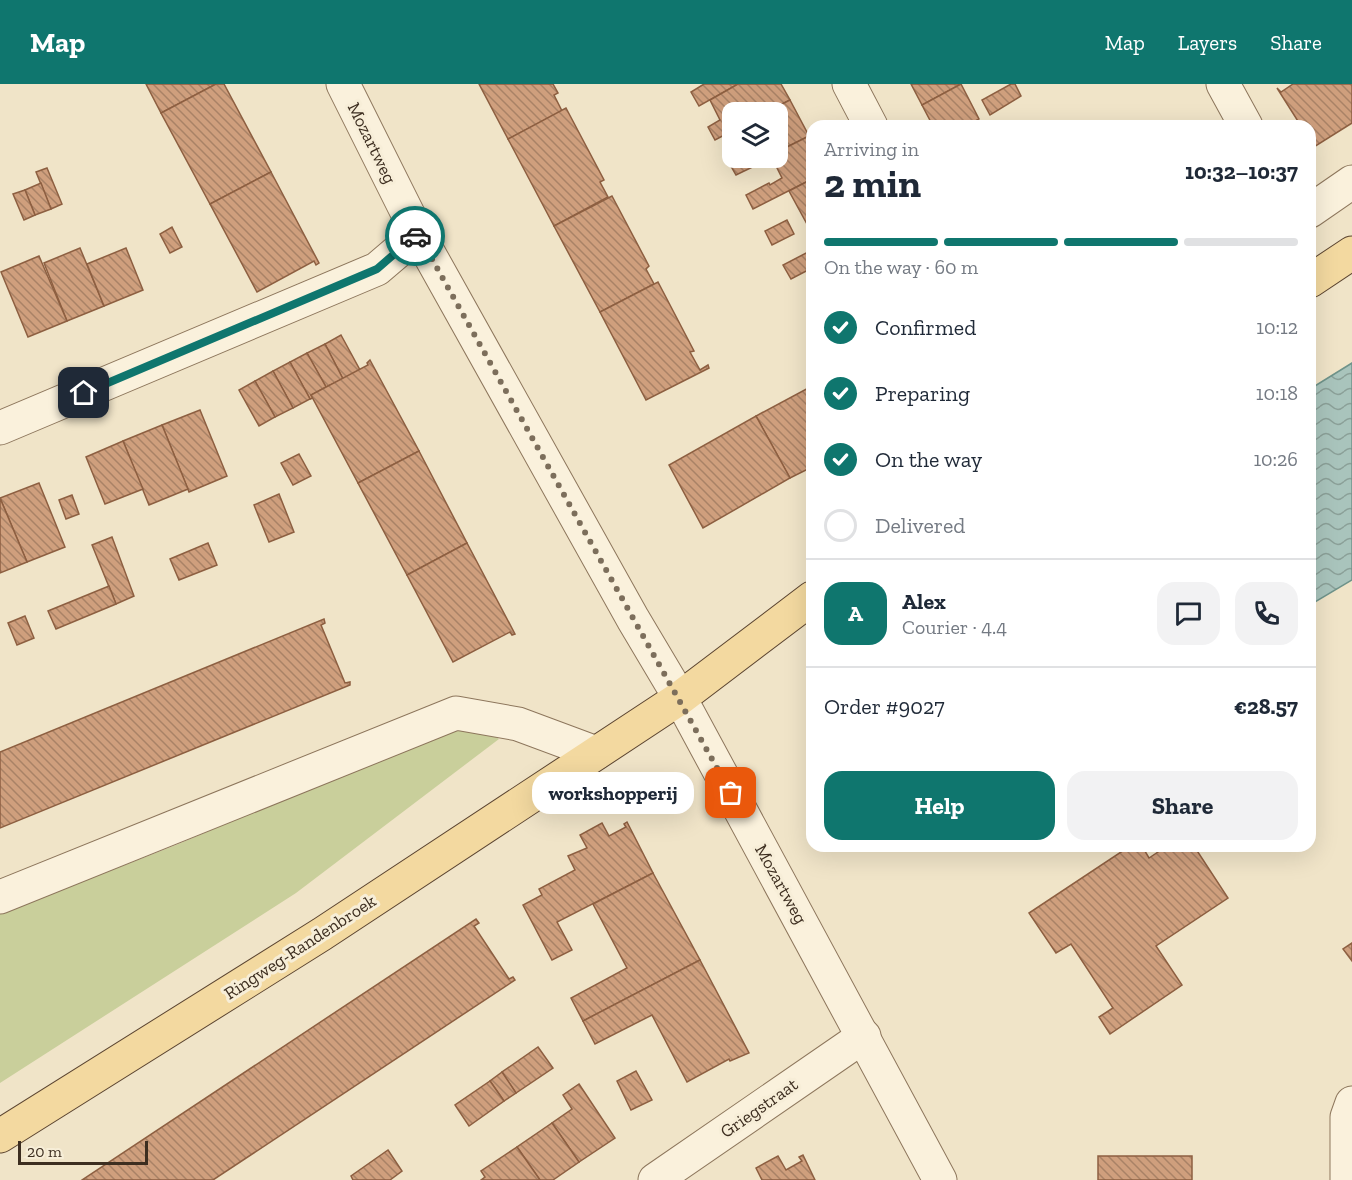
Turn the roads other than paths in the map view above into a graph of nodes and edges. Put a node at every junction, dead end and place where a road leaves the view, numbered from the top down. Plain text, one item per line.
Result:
1 (343, 84) edge
2 (849, 84) edge
3 (1223, 84) edge
4 (869, 120) edge
5 (1242, 120) edge
6 (1352, 182) edge
7 (1316, 207) edge
8 (418, 234) junction
9 (1352, 253) edge
10 (1316, 276) edge
11 (0, 428) edge
12 (806, 601) edge
13 (680, 698) junction
14 (596, 753) junction
15 (0, 897) edge
16 (864, 1036) junction
17 (1352, 1103) edge
18 (0, 1136) edge
19 (655, 1180) edge
20 (940, 1180) edge
21 (1347, 1180) edge

1 - 8 street, Mozartweg
2 - 4 street
3 - 5 street
6 - 7 street
8 - 11 street
8 - 13 street, Mozartweg
9 - 10 main road
12 - 13 main road, Ringweg-Randenbroek
13 - 14 main road, Ringweg-Randenbroek
13 - 16 street, Mozartweg
14 - 15 street
14 - 18 main road, Ringweg-Randenbroek
16 - 19 street, Griegstraat
16 - 20 street, Mozartweg
17 - 21 street

